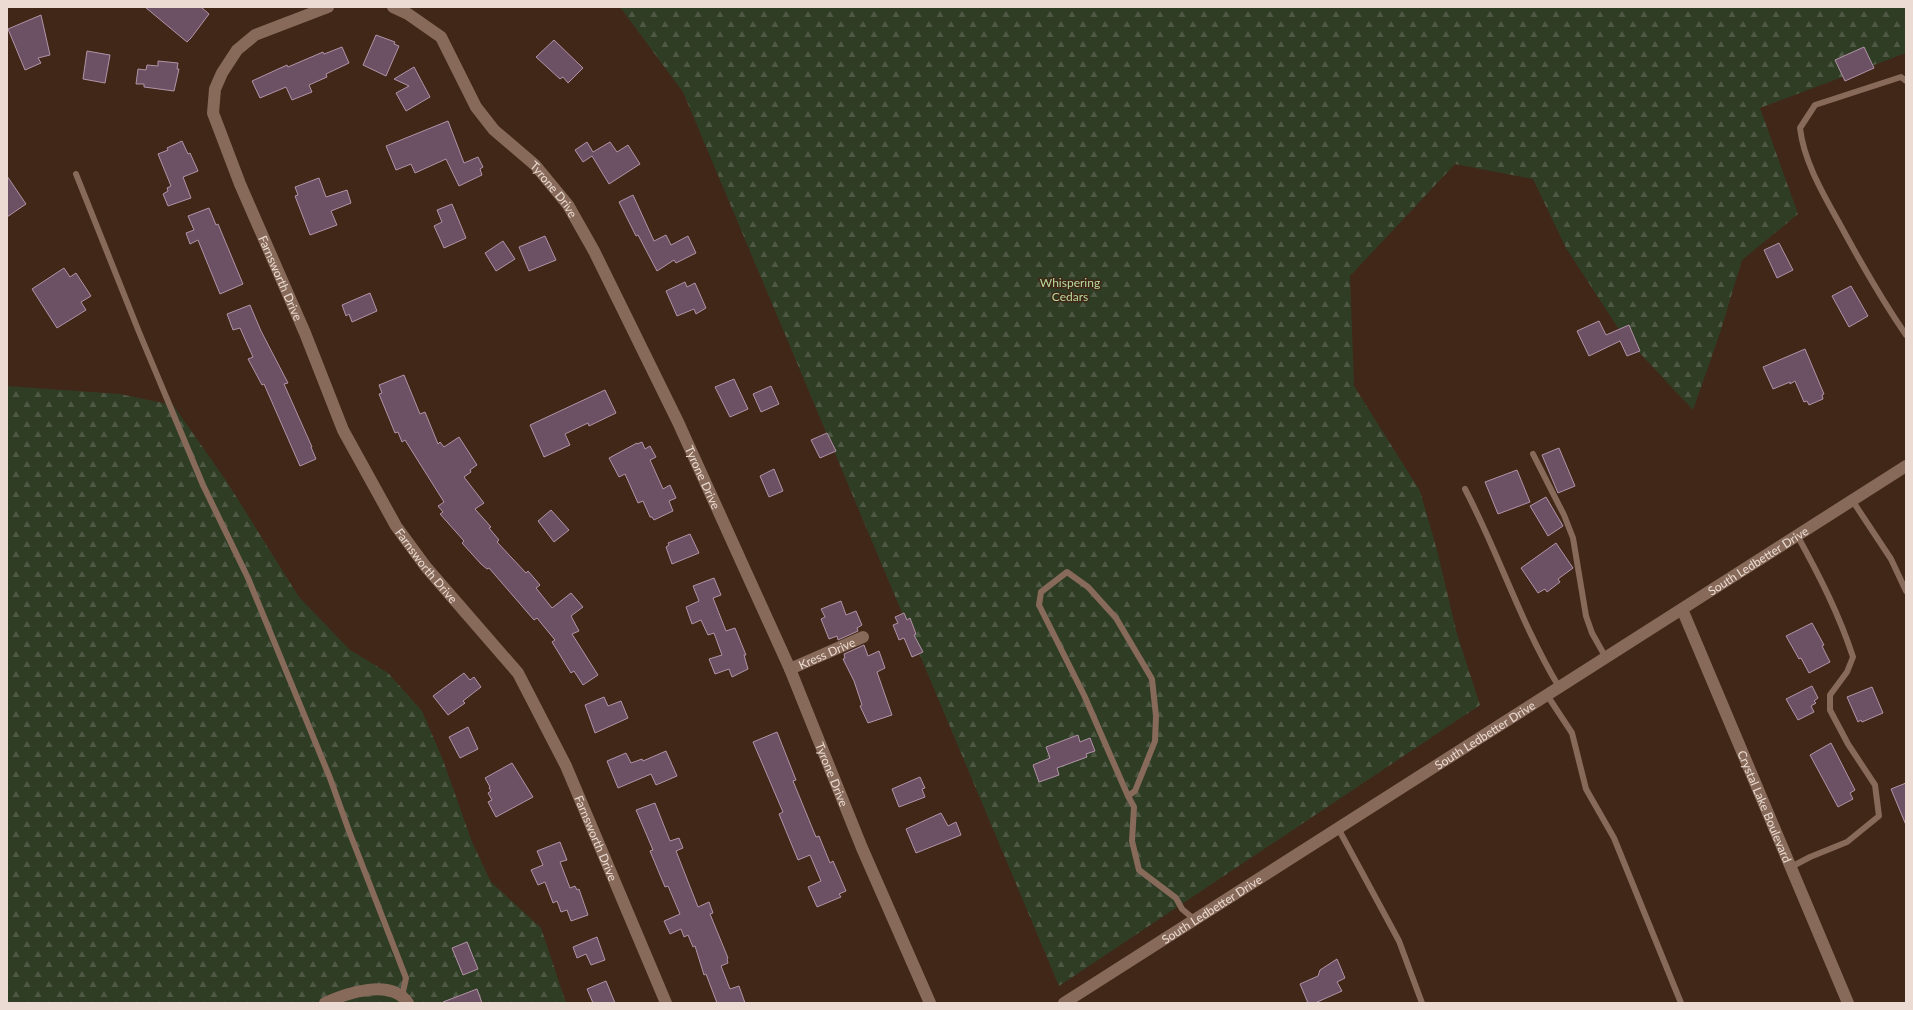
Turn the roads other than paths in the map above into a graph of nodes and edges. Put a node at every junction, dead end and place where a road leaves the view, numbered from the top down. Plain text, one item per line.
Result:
1 (328, 7) edge
2 (393, 7) edge
3 (1906, 81) edge
4 (76, 174) dead end
5 (1906, 335) edge
6 (1533, 454) dead end
7 (1906, 466) edge
8 (1465, 489) dead end
9 (1852, 500) junction
10 (1797, 535) junction
11 (1906, 591) edge
12 (1682, 609) junction
13 (863, 637) dead end
14 (1606, 658) junction
15 (790, 669) junction
16 (1559, 687) junction
17 (1546, 695) junction
18 (1128, 796) junction
19 (1338, 828) junction
20 (1791, 867) junction
21 (1195, 920) junction
22 (405, 1000) edge
23 (325, 1003) edge
24 (666, 1003) edge
25 (930, 1003) edge
26 (1064, 1003) edge
27 (1422, 1003) edge
28 (1681, 1003) edge
29 (1848, 1003) edge

1 - 24 street, Farnsworth Drive
2 - 15 street, Tyrone Drive
3 - 5 lane
4 - 22 lane
6 - 14 lane
7 - 9 street, South Ledbetter Drive
8 - 16 lane
9 - 10 street, South Ledbetter Drive
9 - 11 lane
10 - 12 street, South Ledbetter Drive
10 - 20 lane
12 - 14 street, South Ledbetter Drive
12 - 20 street, Crystal Lake Boulevard
13 - 15 street, Kress Drive
14 - 16 street, South Ledbetter Drive
15 - 25 street, Tyrone Drive
16 - 17 street, South Ledbetter Drive
17 - 19 street, South Ledbetter Drive
17 - 28 lane
18 - 18 lane
18 - 21 lane
19 - 21 street, South Ledbetter Drive
19 - 27 lane
20 - 29 street, Crystal Lake Boulevard
21 - 26 street, South Ledbetter Drive
22 - 23 street

